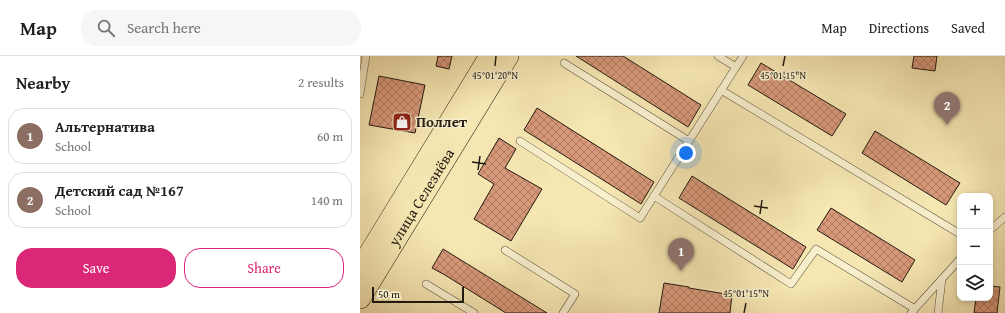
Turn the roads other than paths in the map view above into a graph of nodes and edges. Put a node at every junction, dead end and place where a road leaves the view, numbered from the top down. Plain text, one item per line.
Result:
1 (366, 56) edge
2 (490, 56) edge
3 (508, 56) edge
4 (718, 56) edge
5 (742, 56) edge
6 (564, 63) dead end
7 (736, 67) junction
8 (721, 90) junction
9 (360, 94) edge
10 (520, 141) dead end
11 (689, 141) junction
12 (654, 196) junction
13 (1005, 217) edge
14 (991, 229) edge
15 (957, 232) edge
16 (505, 250) dead end
17 (957, 262) edge
18 (360, 269) edge
19 (942, 279) junction
20 (426, 284) dead end
21 (360, 298) edge
22 (913, 311) edge
23 (474, 313) edge
24 (563, 313) edge
25 (938, 313) edge

1 - 9 lane
2 - 18 main road, улица Селезнёва
3 - 21 main road, улица Селезнёва
4 - 7 lane
5 - 7 lane
6 - 11 lane
7 - 8 lane
8 - 11 lane
8 - 15 lane
10 - 12 lane
11 - 12 lane
12 - 22 lane
13 - 14 lane
16 - 24 lane
17 - 19 lane
19 - 22 lane
19 - 25 lane
20 - 23 lane

